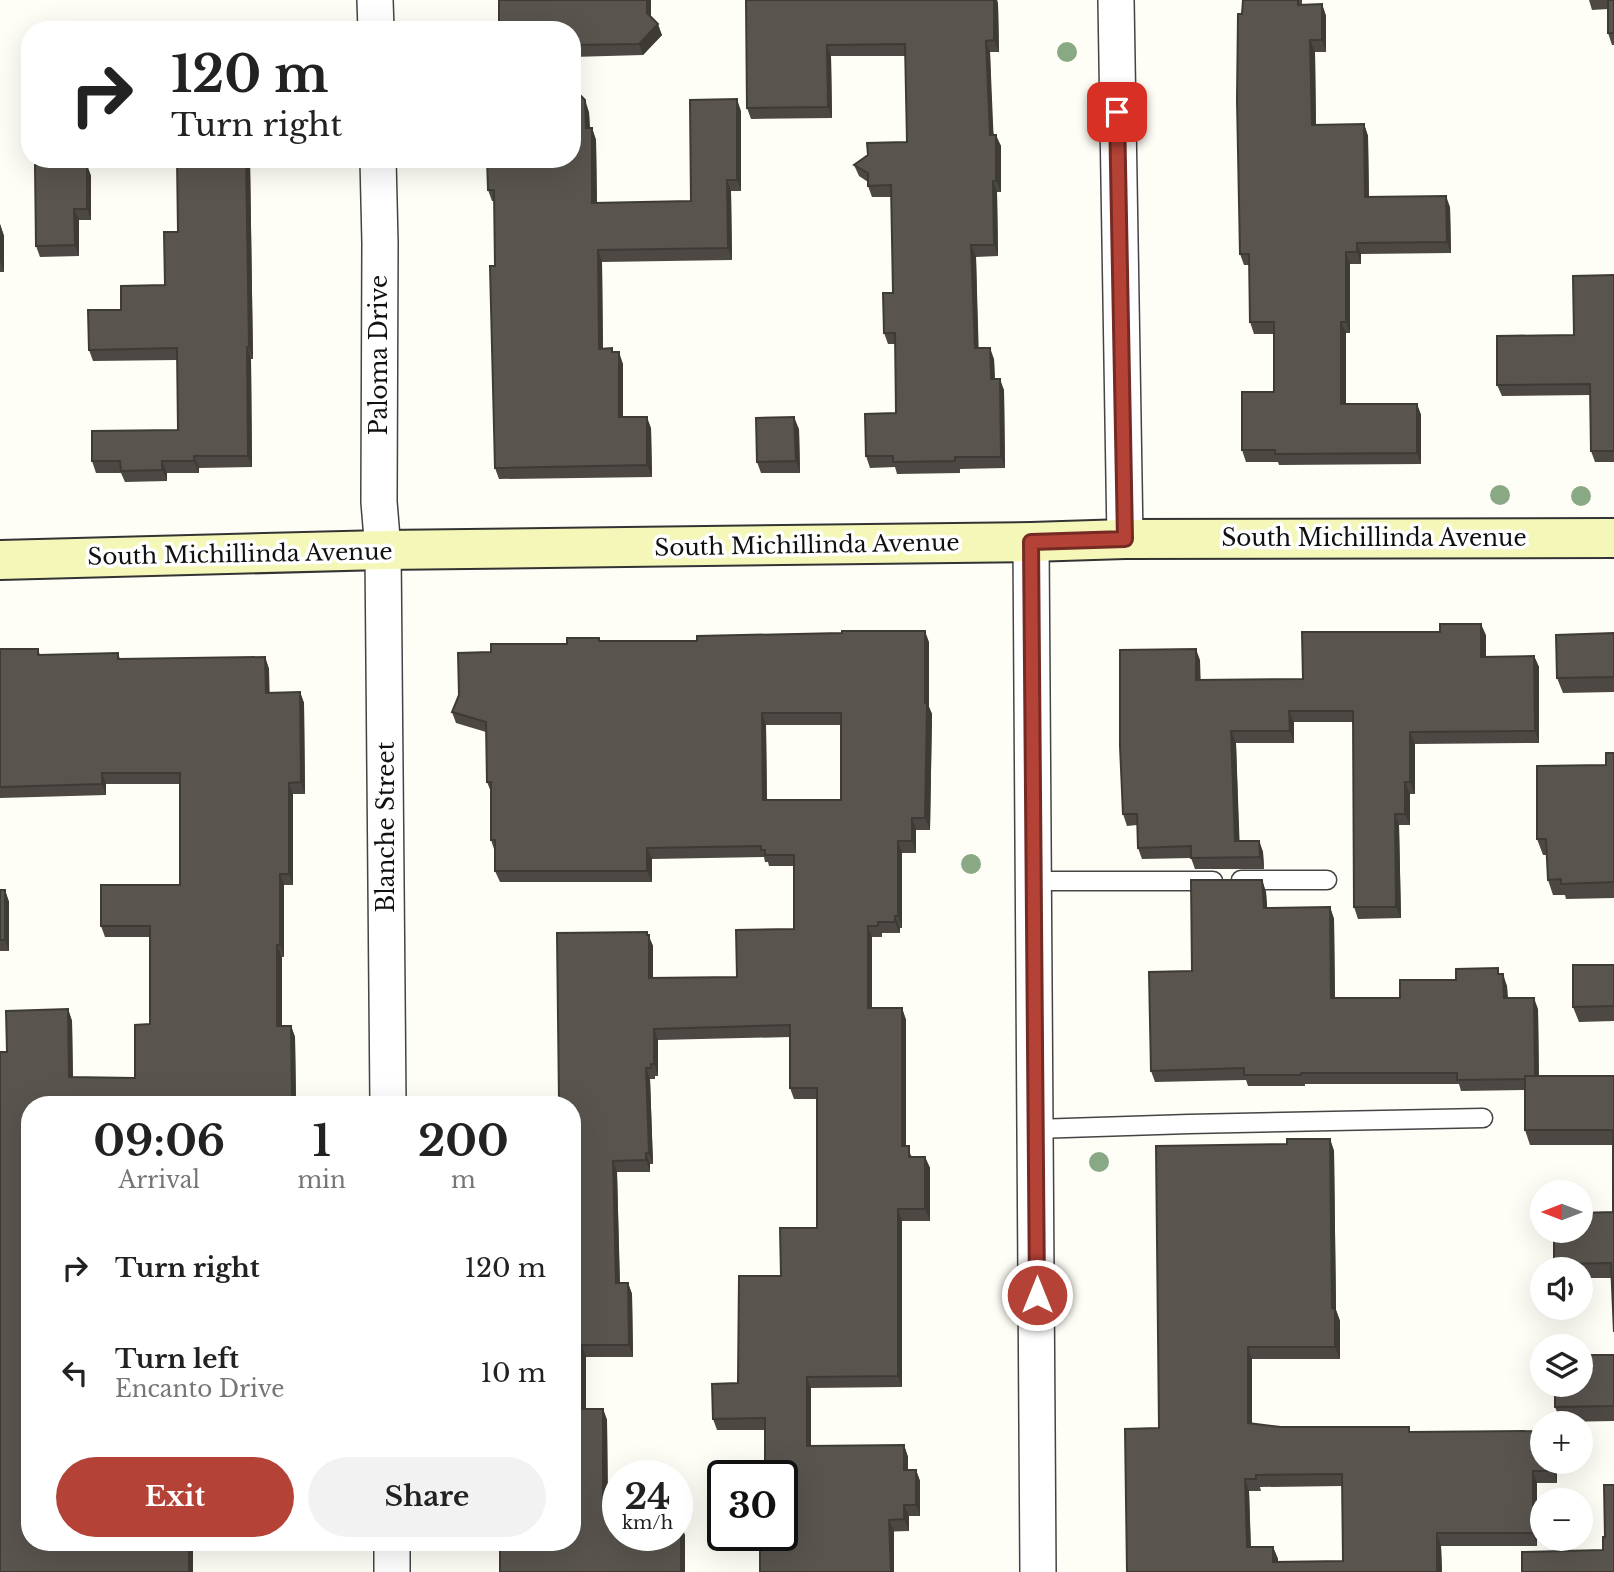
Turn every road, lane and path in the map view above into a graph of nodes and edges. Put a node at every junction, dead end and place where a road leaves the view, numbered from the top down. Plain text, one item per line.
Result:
1 (375, 0) edge
2 (1116, 0) edge
3 (376, 21) edge
4 (378, 168) edge
5 (1614, 538) edge
6 (1125, 539) junction
7 (1031, 542) junction
8 (383, 550) junction
9 (0, 559) edge
10 (1327, 880) dead end
11 (1034, 881) junction
12 (388, 1096) edge
13 (1483, 1118) dead end
14 (1035, 1129) junction
15 (392, 1551) edge
16 (392, 1572) edge
17 (1038, 1572) edge

1 - 3 street
2 - 6 street
4 - 8 street, Paloma Drive
5 - 6 main road, South Michillinda Avenue
6 - 7 main road, South Michillinda Avenue
7 - 8 main road, South Michillinda Avenue
7 - 11 street
8 - 9 main road, South Michillinda Avenue
8 - 12 street, Blanche Street
10 - 11 lane
11 - 14 street
13 - 14 lane
14 - 17 street
15 - 16 street

